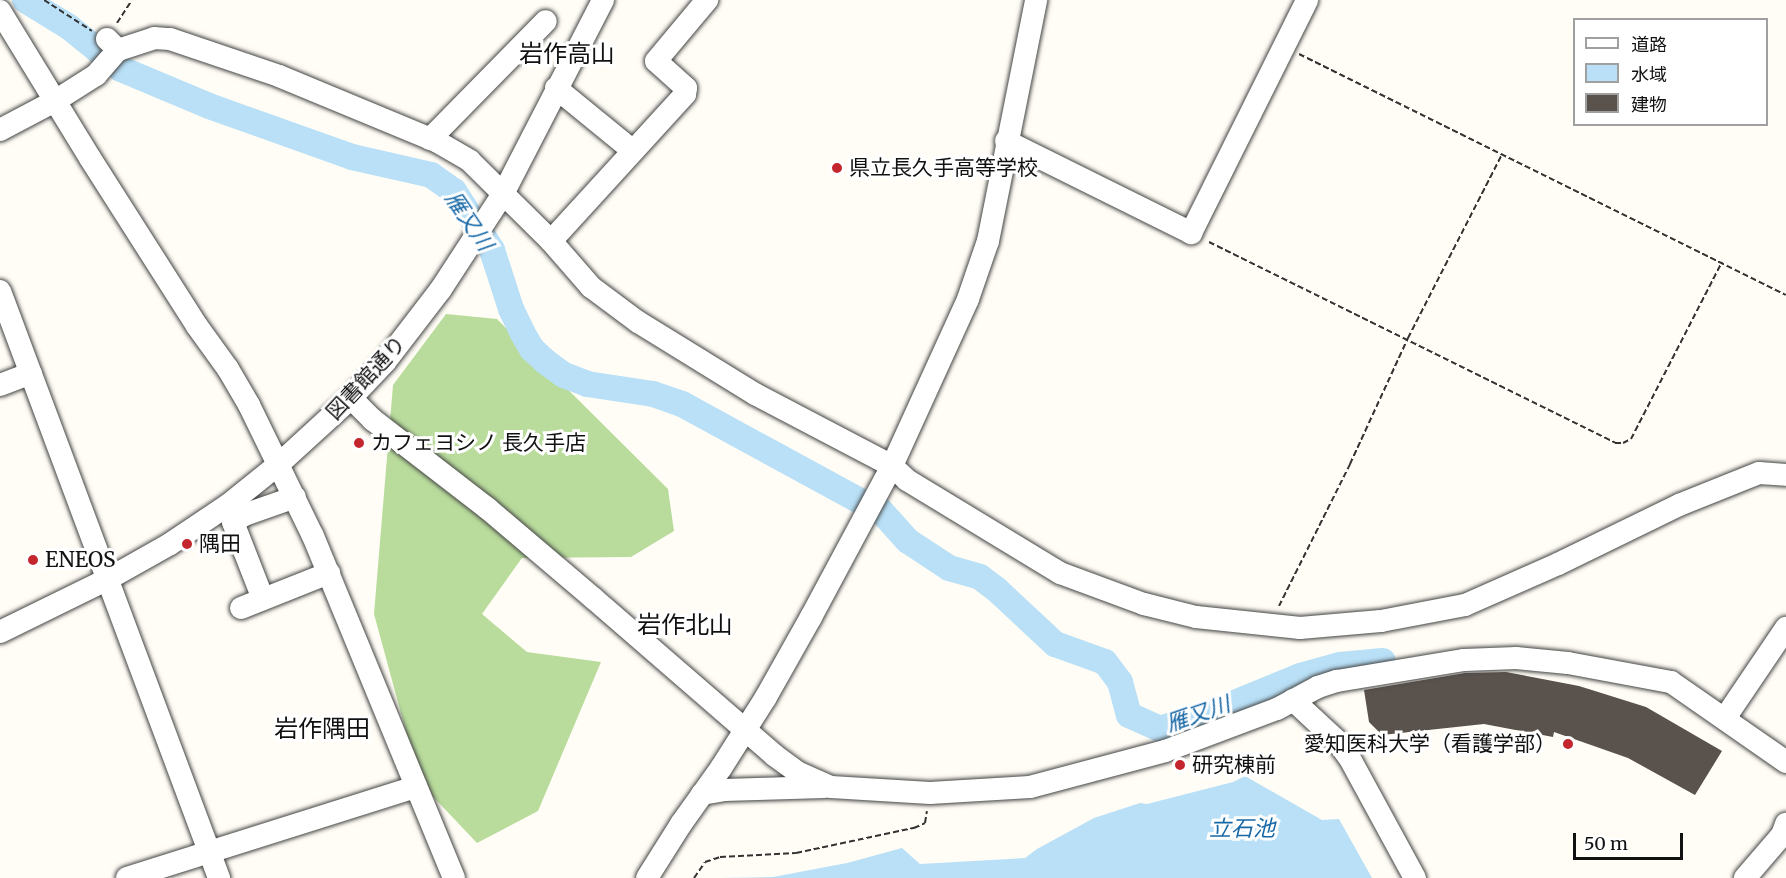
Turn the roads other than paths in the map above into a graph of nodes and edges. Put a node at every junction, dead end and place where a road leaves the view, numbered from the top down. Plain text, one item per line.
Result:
1 (603, 0) edge
2 (707, 0) edge
3 (1036, 0) edge
4 (1307, 0) edge
5 (0, 11) edge
6 (546, 21) dead end
7 (556, 88) junction
8 (55, 101) junction
9 (0, 130) edge
10 (430, 139) junction
11 (1006, 141) junction
12 (632, 150) junction
13 (503, 194) junction
14 (551, 241) junction
15 (0, 291) edge
16 (31, 373) junction
17 (0, 385) edge
18 (351, 398) junction
19 (279, 464) junction
20 (892, 466) junction
21 (1786, 475) edge
22 (295, 497) junction
23 (329, 573) junction
24 (108, 579) junction
25 (263, 599) junction
26 (241, 608) dead end
27 (1786, 628) edge
28 (0, 632) edge
29 (1293, 700) junction
30 (1725, 718) junction
31 (745, 731) junction
32 (1786, 762) edge
33 (416, 787) junction
34 (831, 787) junction
35 (702, 794) junction
36 (1786, 824) edge
37 (208, 853) junction
38 (127, 878) edge
39 (219, 878) edge
40 (454, 878) edge
41 (647, 878) edge
42 (1415, 878) edge
43 (1745, 878) edge

1 - 7 street, 図書館通り
2 - 12 street
3 - 11 street
4 - 11 street
5 - 8 street
6 - 10 street
7 - 12 street
7 - 13 street, 図書館通り
8 - 9 street
8 - 10 street
8 - 19 street
10 - 13 street
11 - 20 street
12 - 14 street
13 - 14 street
13 - 18 street, 図書館通り
14 - 20 street
15 - 16 street
16 - 17 street
16 - 24 street
18 - 19 street, 図書館通り
18 - 31 street
19 - 22 street
19 - 24 street, 図書館通り
20 - 21 street
20 - 31 street
22 - 23 street
22 - 25 street
23 - 25 street
23 - 33 street
24 - 28 street, 図書館通り
24 - 37 street
25 - 26 street
27 - 30 street
29 - 30 street
29 - 34 street
29 - 42 street
30 - 32 street
31 - 34 street
31 - 35 street
33 - 37 street
33 - 40 street
34 - 35 street
35 - 41 street
36 - 43 street
37 - 38 street
37 - 39 street

